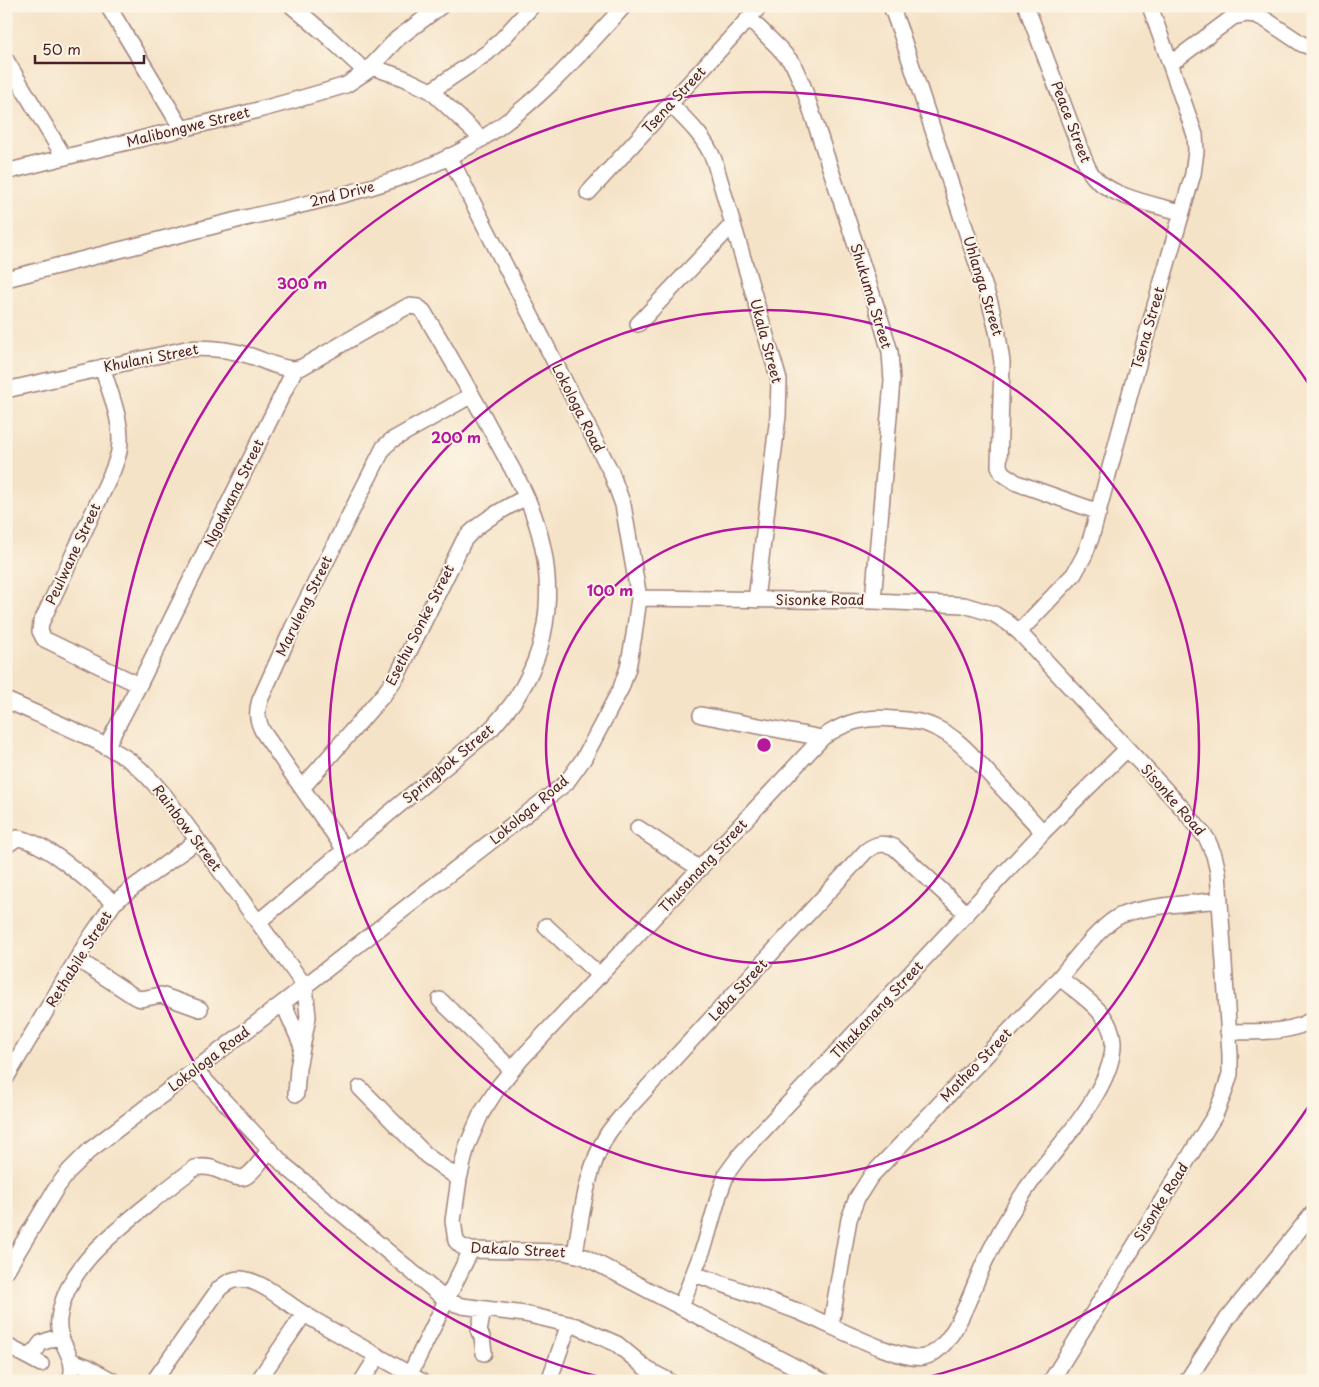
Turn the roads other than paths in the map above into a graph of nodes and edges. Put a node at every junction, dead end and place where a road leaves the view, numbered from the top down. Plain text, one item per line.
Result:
1 (108, 6) edge
2 (292, 6) edge
3 (441, 6) edge
4 (532, 6) edge
5 (624, 6) edge
6 (760, 6) edge
7 (891, 6) edge
8 (1026, 6) edge
9 (1150, 6) edge
10 (749, 18) junction
11 (1313, 48) edge
12 (6, 60) edge
13 (1170, 64) junction
14 (369, 70) junction
15 (431, 91) junction
16 (670, 104) junction
17 (182, 130) junction
18 (482, 139) junction
19 (449, 156) junction
20 (64, 157) junction
21 (6, 172) edge
22 (588, 193) dead end
23 (1180, 212) junction
24 (733, 224) junction
25 (6, 279) edge
26 (638, 324) dead end
27 (102, 368) junction
28 (296, 369) junction
29 (6, 390) edge
30 (472, 395) junction
31 (526, 497) junction
32 (1099, 512) junction
33 (639, 598) junction
34 (756, 600) junction
35 (873, 601) junction
36 (1019, 632) junction
37 (139, 685) junction
38 (6, 700) edge
39 (701, 715) dead end
40 (822, 738) junction
41 (106, 747) junction
42 (1128, 749) junction
43 (303, 787) junction
44 (638, 828) dead end
45 (1043, 832) junction
46 (197, 841) junction
47 (6, 846) edge
48 (345, 850) junction
49 (700, 869) junction
50 (1220, 900) junction
51 (114, 903) junction
52 (967, 914) junction
53 (258, 922) junction
54 (546, 926) dead end
55 (77, 959) junction
56 (600, 976) junction
57 (1060, 978) junction
58 (305, 986) junction
59 (440, 1000) dead end
60 (283, 1003) junction
61 (200, 1009) dead end
62 (1313, 1019) edge
63 (1228, 1032) junction
64 (302, 1046) junction
65 (195, 1070) junction
66 (512, 1070) junction
67 (6, 1078) edge
68 (360, 1088) dead end
69 (296, 1094) dead end
70 (269, 1150) junction
71 (459, 1179) junction
72 (1313, 1213) edge
73 (453, 1221) joint
74 (470, 1250) junction
75 (575, 1253) junction
76 (6, 1271) edge
77 (694, 1274) junction
78 (447, 1301) junction
79 (681, 1306) junction
80 (483, 1310) junction
81 (304, 1314) junction
82 (569, 1324) junction
83 (830, 1324) junction
84 (60, 1336) junction
85 (11, 1348) dead end
86 (484, 1353) dead end
87 (377, 1357) junction
88 (72, 1361) junction
89 (646, 1375) edge
90 (415, 1378) edge
91 (70, 1381) edge
92 (113, 1381) edge
93 (154, 1381) edge
94 (258, 1381) edge
95 (362, 1381) edge
96 (549, 1381) edge
97 (669, 1381) edge
98 (822, 1381) edge
99 (1051, 1381) edge
100 (1187, 1381) edge

1 - 17 street
2 - 14 street
3 - 14 street, Malibongwe Street
4 - 15 street
5 - 18 street, 2nd Drive
6 - 10 street, Tsena Street
7 - 32 street, Uhlanga Street
8 - 23 street, Peace Street
9 - 13 street, Tsena Street
10 - 16 street, Tsena Street
10 - 35 street, Shukuma Street
11 - 13 street
12 - 20 street
13 - 23 street, Tsena Street
14 - 15 street
14 - 17 street, Malibongwe Street
15 - 18 street
16 - 22 street, Tsena Street
16 - 24 street, Ukala Street
17 - 20 street, Malibongwe Street
18 - 19 street, 2nd Drive
19 - 25 street, 2nd Drive
19 - 33 street, Lokologa Road
20 - 21 street, Malibongwe Street
23 - 32 street, Tsena Street
24 - 26 street
24 - 34 street, Ukala Street
27 - 28 street, Khulani Street
27 - 29 street, Khulani Street
27 - 37 street, Peulwane Street
28 - 30 street, Springbok Street
28 - 37 street, Ngodwana Street
30 - 31 street, Springbok Street
30 - 43 street, Maruleng Street
31 - 43 street, Esethu Sonke Street
31 - 48 street, Springbok Street
32 - 36 street, Tsena Street
33 - 34 street, Sisonke Road
33 - 58 street, Lokologa Road
34 - 35 street, Sisonke Road
35 - 36 street, Sisonke Road
36 - 42 street, Sisonke Road
37 - 41 street, Ngodwana Street
38 - 41 street, Rainbow Street
39 - 40 street
40 - 45 street, Thusanang Street
40 - 49 street, Thusanang Street
41 - 46 street, Rainbow Street
42 - 45 street, Tlhakanang Street
42 - 50 street, Sisonke Road
43 - 48 street, Maruleng Street
44 - 49 street
45 - 52 street, Tlhakanang Street
46 - 51 street, Rethabile Street
46 - 53 street, Rainbow Street
47 - 51 street
48 - 53 street, Springbok Street
49 - 56 street, Thusanang Street
50 - 57 street, Motheo Street
50 - 63 street, Sisonke Road
51 - 55 street, Rethabile Street
52 - 75 street, Leba Street
52 - 77 street, Tlhakanang Street
53 - 58 street, Rainbow Street
54 - 56 street
55 - 61 street
55 - 67 street, Rethabile Street
56 - 66 street, Thusanang Street
57 - 83 street, Motheo Street
57 - 83 street
58 - 60 street, Lokologa Road
58 - 64 street
59 - 66 street
60 - 64 street
60 - 65 street, Lokologa Road
62 - 63 street
63 - 99 street, Sisonke Road
64 - 69 street
65 - 70 street
65 - 76 street, Lokologa Road
66 - 71 street, Thusanang Street
68 - 71 street
70 - 78 street
70 - 84 street
71 - 73 street, Thusanang Street
72 - 100 street
73 - 74 street, Dakalo Street
74 - 75 street, Dakalo Street
74 - 78 street
75 - 79 street, Dakalo Street
77 - 79 street, Tlhakanang Street
77 - 83 street
78 - 80 street
78 - 90 street
79 - 98 street, Dakalo Street
80 - 82 street
80 - 86 street
81 - 87 street
81 - 93 street
81 - 94 street
82 - 89 street
82 - 96 street
84 - 85 street
84 - 88 street
87 - 90 street
87 - 95 street
88 - 91 street
88 - 92 street
89 - 97 street

